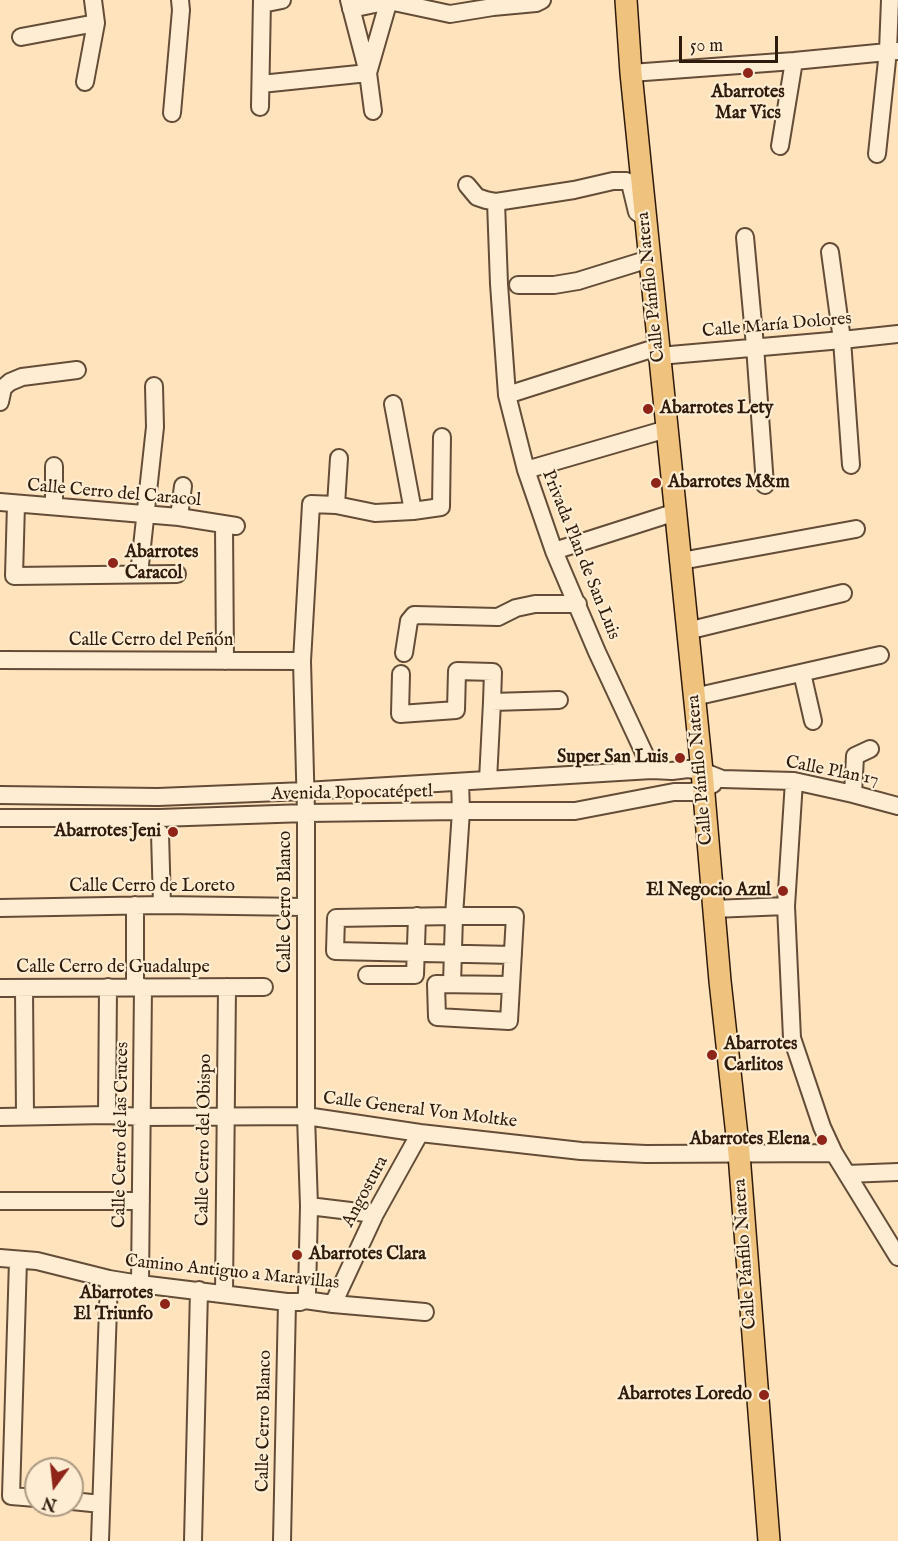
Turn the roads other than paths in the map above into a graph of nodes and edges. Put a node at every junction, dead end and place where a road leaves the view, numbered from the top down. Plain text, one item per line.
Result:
1 (93, 0) edge
2 (180, 0) edge
3 (282, 0) edge
4 (389, 0) edge
5 (542, 0) edge
6 (626, 0) edge
7 (890, 0) edge
8 (262, 2) edge
9 (350, 5) edge
10 (96, 23) junction
11 (21, 37) dead end
12 (893, 51) edge
13 (794, 61) junction
14 (368, 73) junction
15 (631, 73) junction
16 (86, 82) dead end
17 (261, 84) junction
18 (260, 107) dead end
19 (373, 111) dead end
20 (172, 113) dead end
21 (780, 146) dead end
22 (877, 154) dead end
23 (640, 167) junction
24 (613, 181) junction
25 (467, 184) dead end
26 (496, 202) junction
27 (646, 220) junction
28 (745, 237) dead end
29 (831, 252) dead end
30 (649, 259) junction
31 (518, 285) dead end
32 (898, 334) edge
33 (842, 340) junction
34 (755, 346) junction
35 (658, 351) junction
36 (77, 370) dead end
37 (154, 386) dead end
38 (507, 395) junction
39 (0, 402) edge
40 (393, 404) dead end
41 (667, 429) junction
42 (442, 437) dead end
43 (339, 458) dead end
44 (851, 465) dead end
45 (54, 466) dead end
46 (526, 470) junction
47 (765, 485) dead end
48 (183, 486) dead end
49 (8, 503) edge
50 (54, 506) junction
51 (336, 506) junction
52 (414, 511) junction
53 (676, 512) junction
54 (145, 514) junction
55 (179, 517) junction
56 (856, 529) dead end
57 (554, 551) junction
58 (681, 561) junction
59 (139, 574) junction
60 (177, 574) dead end
61 (843, 593) dead end
62 (578, 604) junction
63 (687, 630) junction
64 (404, 653) dead end
65 (880, 655) dead end
66 (0, 660) edge
67 (225, 661) junction
68 (302, 661) junction
69 (802, 673) junction
70 (401, 674) dead end
71 (694, 697) junction
72 (559, 700) dead end
73 (492, 702) junction
74 (813, 721) dead end
75 (870, 749) dead end
76 (652, 770) junction
77 (672, 771) junction
78 (488, 780) junction
79 (709, 780) junction
80 (795, 781) junction
81 (460, 782) junction
82 (305, 791) junction
83 (674, 792) junction
84 (854, 794) junction
85 (0, 795) edge
86 (61, 795) junction
87 (898, 806) edge
88 (461, 811) junction
89 (306, 813) junction
90 (0, 818) edge
91 (60, 818) junction
92 (160, 833) dead end
93 (135, 905) junction
94 (162, 905) junction
95 (786, 906) junction
96 (305, 907) junction
97 (0, 908) edge
98 (713, 909) junction
99 (417, 916) junction
100 (454, 916) junction
101 (416, 952) junction
102 (453, 953) junction
103 (513, 955) junction
104 (367, 975) dead end
105 (444, 984) junction
106 (511, 985) junction
107 (108, 987) junction
108 (139, 987) junction
109 (227, 987) junction
110 (264, 987) dead end
111 (0, 988) edge
112 (24, 988) junction
113 (107, 1115) junction
114 (25, 1116) junction
115 (225, 1116) junction
116 (306, 1116) junction
117 (0, 1117) edge
118 (143, 1117) junction
119 (420, 1133) junction
120 (834, 1153) junction
121 (739, 1154) junction
122 (898, 1172) edge
123 (847, 1174) junction
124 (0, 1201) edge
125 (141, 1201) junction
126 (309, 1206) junction
127 (375, 1214) junction
128 (898, 1257) edge
129 (0, 1258) edge
130 (18, 1260) junction
131 (109, 1279) junction
132 (140, 1284) junction
133 (199, 1290) junction
134 (224, 1294) junction
135 (305, 1299) junction
136 (287, 1302) junction
137 (333, 1304) junction
138 (425, 1312) dead end
139 (24, 1497) edge
140 (84, 1502) edge
141 (101, 1504) junction
142 (100, 1541) edge
143 (193, 1541) edge
144 (282, 1541) edge
145 (769, 1541) edge

1 - 10 street
2 - 20 street
3 - 8 street
4 - 5 street
4 - 9 street
4 - 14 street
6 - 15 main road, Calle Pánfilo Natera
7 - 12 street
8 - 17 street
9 - 14 street
10 - 11 street
10 - 16 street
12 - 13 street
12 - 22 street
13 - 15 street
13 - 21 street
14 - 17 street
14 - 19 street
15 - 23 main road, Calle Pánfilo Natera
17 - 18 street
23 - 24 street
23 - 27 main road, Calle Pánfilo Natera
24 - 26 street
24 - 27 street
25 - 26 street
26 - 38 street, Privada Plan de San Luis
27 - 30 main road, Calle Pánfilo Natera
28 - 34 street
29 - 33 street
30 - 31 street
30 - 35 main road, Calle Pánfilo Natera
32 - 33 street, Calle María Dolores
33 - 34 street, Calle María Dolores
33 - 44 street
34 - 35 street, Calle María Dolores
34 - 47 street
35 - 38 street, Calle María Dolores
35 - 41 main road, Calle Pánfilo Natera
36 - 39 street
37 - 54 street
38 - 46 street, Privada Plan de San Luis
40 - 52 street
41 - 46 street
41 - 53 main road, Calle Pánfilo Natera
42 - 52 street
43 - 51 street
45 - 50 street
46 - 57 street, Privada Plan de San Luis
48 - 55 street
49 - 50 street, Calle Cerro del Caracol
49 - 59 street
50 - 54 street, Calle Cerro del Caracol
51 - 52 street
51 - 68 street, Calle Cerro Blanco
53 - 57 street
53 - 58 main road, Calle Pánfilo Natera
54 - 55 street, Calle Cerro del Caracol
54 - 59 street
55 - 67 street, Calle Cerro del Caracol
56 - 58 street
57 - 62 street, Privada Plan de San Luis
58 - 63 main road, Calle Pánfilo Natera
59 - 60 street
61 - 63 street
62 - 64 street
62 - 76 street, Privada Plan de San Luis
63 - 71 main road, Calle Pánfilo Natera
65 - 69 street
66 - 67 street, Calle Cerro del Peñón
67 - 68 street, Calle Cerro del Peñón
68 - 82 street, Calle Cerro Blanco
69 - 71 street
69 - 74 street
70 - 73 street
71 - 79 main road, Calle Pánfilo Natera
72 - 73 street
73 - 78 street
75 - 84 street
76 - 77 street, Avenida Popocatépetl
76 - 78 street, Avenida Popocatépetl
77 - 79 street, Avenida Popocatépetl
77 - 83 street
78 - 81 street, Avenida Popocatépetl
79 - 80 street, Calle Plan 17
79 - 83 street, Avenida Popocatépetl
79 - 98 main road, Calle Pánfilo Natera
80 - 84 street, Calle Plan 17
80 - 95 street
81 - 82 street, Avenida Popocatépetl
81 - 88 street
82 - 86 street, Avenida Popocatépetl
82 - 89 street, Calle Cerro Blanco
83 - 88 street, Avenida Popocatépetl
84 - 87 street, Calle Plan 17
85 - 86 street, Avenida Popocatépetl
86 - 91 street
88 - 89 street, Avenida Popocatépetl
88 - 100 street
89 - 91 street, Avenida Popocatépetl
89 - 96 street, Calle Cerro Blanco
90 - 91 street, Avenida Popocatépetl
92 - 94 street
93 - 94 street, Calle Cerro de Loreto
93 - 97 street, Calle Cerro de Loreto
93 - 108 street, Calle Cerro de las Cruces
94 - 96 street, Calle Cerro de Loreto
95 - 98 street
95 - 120 street
96 - 116 street, Calle Cerro Blanco
98 - 121 main road, Calle Pánfilo Natera
99 - 100 street
99 - 101 street
99 - 101 street
100 - 102 street
100 - 103 street
101 - 102 street
101 - 104 street
102 - 103 street
102 - 105 street
103 - 106 street
105 - 106 street
105 - 106 street
107 - 108 street, Calle Cerro de Guadalupe
107 - 112 street, Calle Cerro de Guadalupe
107 - 113 street, Calle Cerro de las Cruces
108 - 109 street, Calle Cerro de Guadalupe
108 - 118 street, Calle Cerro de las Cruces
109 - 110 street, Calle Cerro de Guadalupe
109 - 115 street, Calle Cerro del Obispo
111 - 112 street, Calle Cerro de Guadalupe
112 - 114 street
113 - 114 street, Calle General Von Moltke
113 - 118 street, Calle General Von Moltke
114 - 117 street, Calle General Von Moltke
115 - 116 street, Calle General Von Moltke
115 - 118 street, Calle General Von Moltke
115 - 134 street, Calle Cerro del Obispo
116 - 119 street, Calle General Von Moltke
116 - 126 street, Calle Cerro Blanco
118 - 125 street, Calle Cerro de las Cruces
119 - 121 street, Calle General Von Moltke
119 - 127 street, Angostura
120 - 121 street, Calle General Von Moltke
120 - 123 street
121 - 145 main road, Calle Pánfilo Natera
122 - 123 street
123 - 128 street
124 - 125 street
125 - 132 street, Calle Cerro de las Cruces
126 - 127 street
126 - 135 street, Calle Cerro Blanco
127 - 137 street, Angostura
129 - 130 street, Camino Antiguo a Maravillas
130 - 131 street, Camino Antiguo a Maravillas
130 - 139 street
131 - 132 street, Camino Antiguo a Maravillas
131 - 141 street
132 - 133 street, Camino Antiguo a Maravillas
133 - 134 street, Camino Antiguo a Maravillas
133 - 143 street
134 - 136 street, Camino Antiguo a Maravillas
135 - 136 street, Camino Antiguo a Maravillas
135 - 137 street, Camino Antiguo a Maravillas
136 - 144 street, Calle Cerro Blanco
137 - 138 street, Camino Antiguo a Maravillas
140 - 141 street
141 - 142 street

